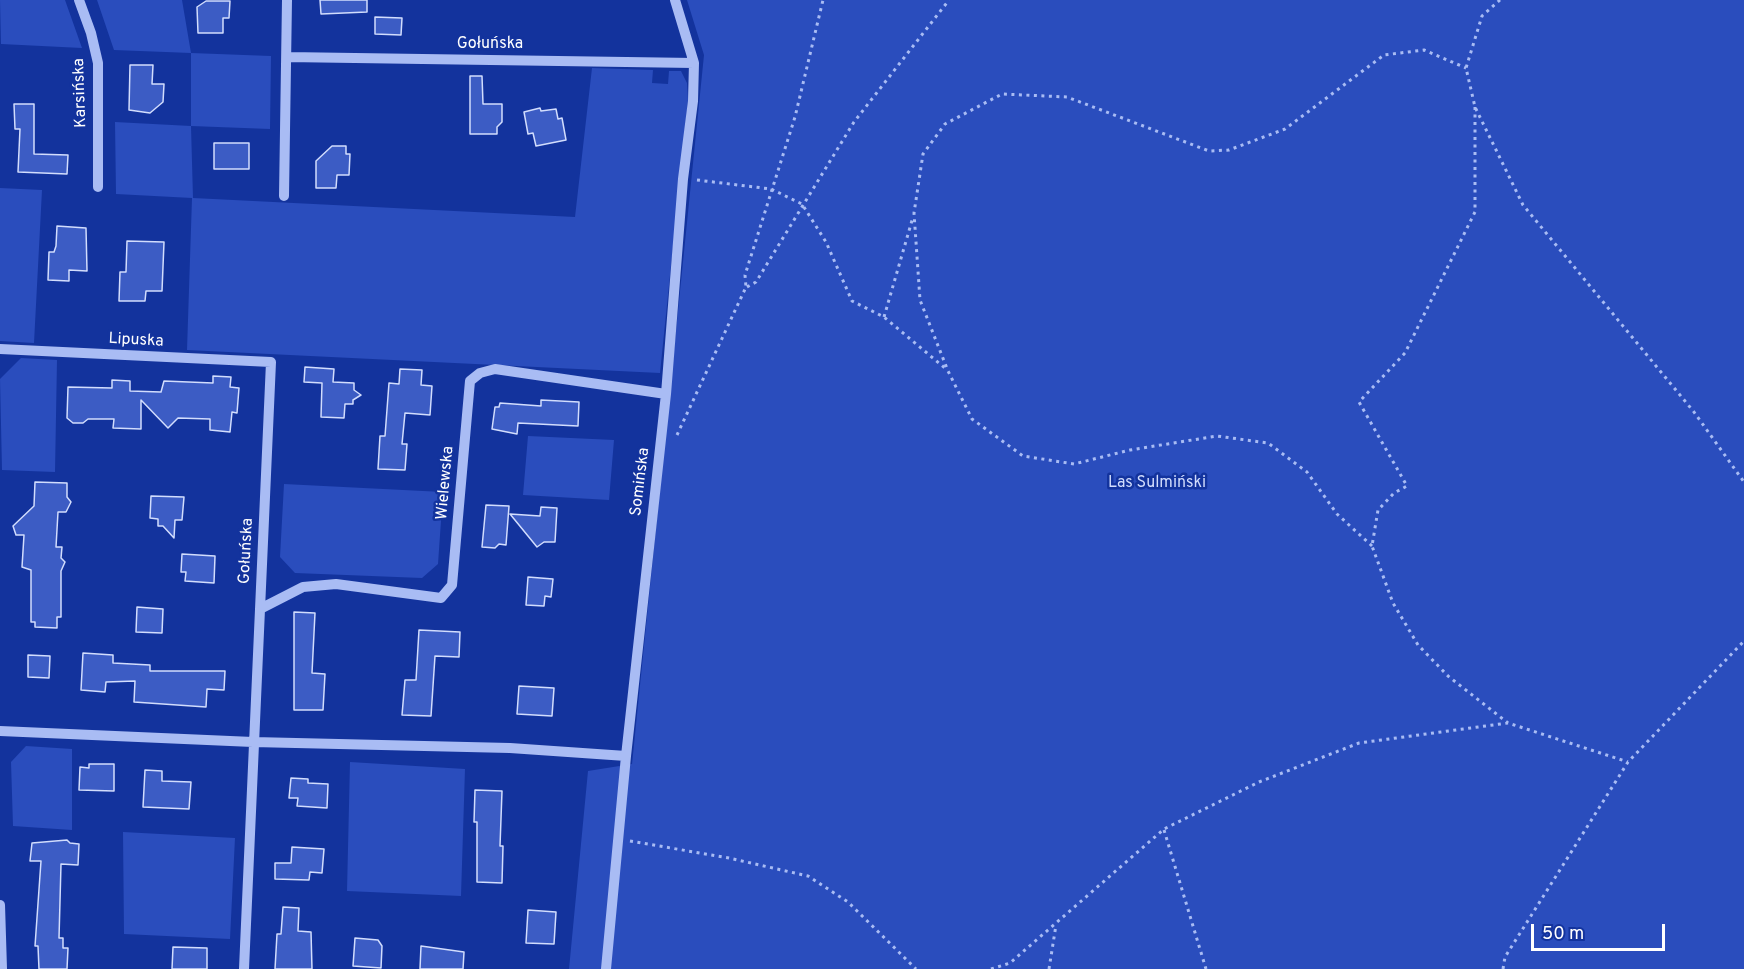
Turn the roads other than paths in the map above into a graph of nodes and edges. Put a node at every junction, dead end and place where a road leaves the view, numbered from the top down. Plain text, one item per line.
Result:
1 (79, 0) edge
2 (287, 0) edge
3 (675, 0) edge
4 (287, 57) junction
5 (694, 63) junction
6 (98, 187) dead end
7 (284, 196) dead end
8 (0, 349) edge
9 (271, 362) joint
10 (666, 394) junction
11 (260, 609) junction
12 (0, 731) edge
13 (254, 742) junction
14 (626, 756) junction
15 (0, 905) edge
16 (2, 969) edge
17 (244, 969) edge
18 (606, 969) edge

1 - 6 street, Karsińska
2 - 4 street
3 - 5 street, Somińska
4 - 5 street, Gołuńska
4 - 7 street
5 - 10 street, Somińska
8 - 9 street, Lipuska
9 - 11 street, Gołuńska
10 - 11 street, Wielewska
10 - 14 street, Somińska
11 - 13 street, Gołuńska
12 - 13 street
13 - 14 street
13 - 17 street, Gołuńska
14 - 18 street, Somińska
15 - 16 street

